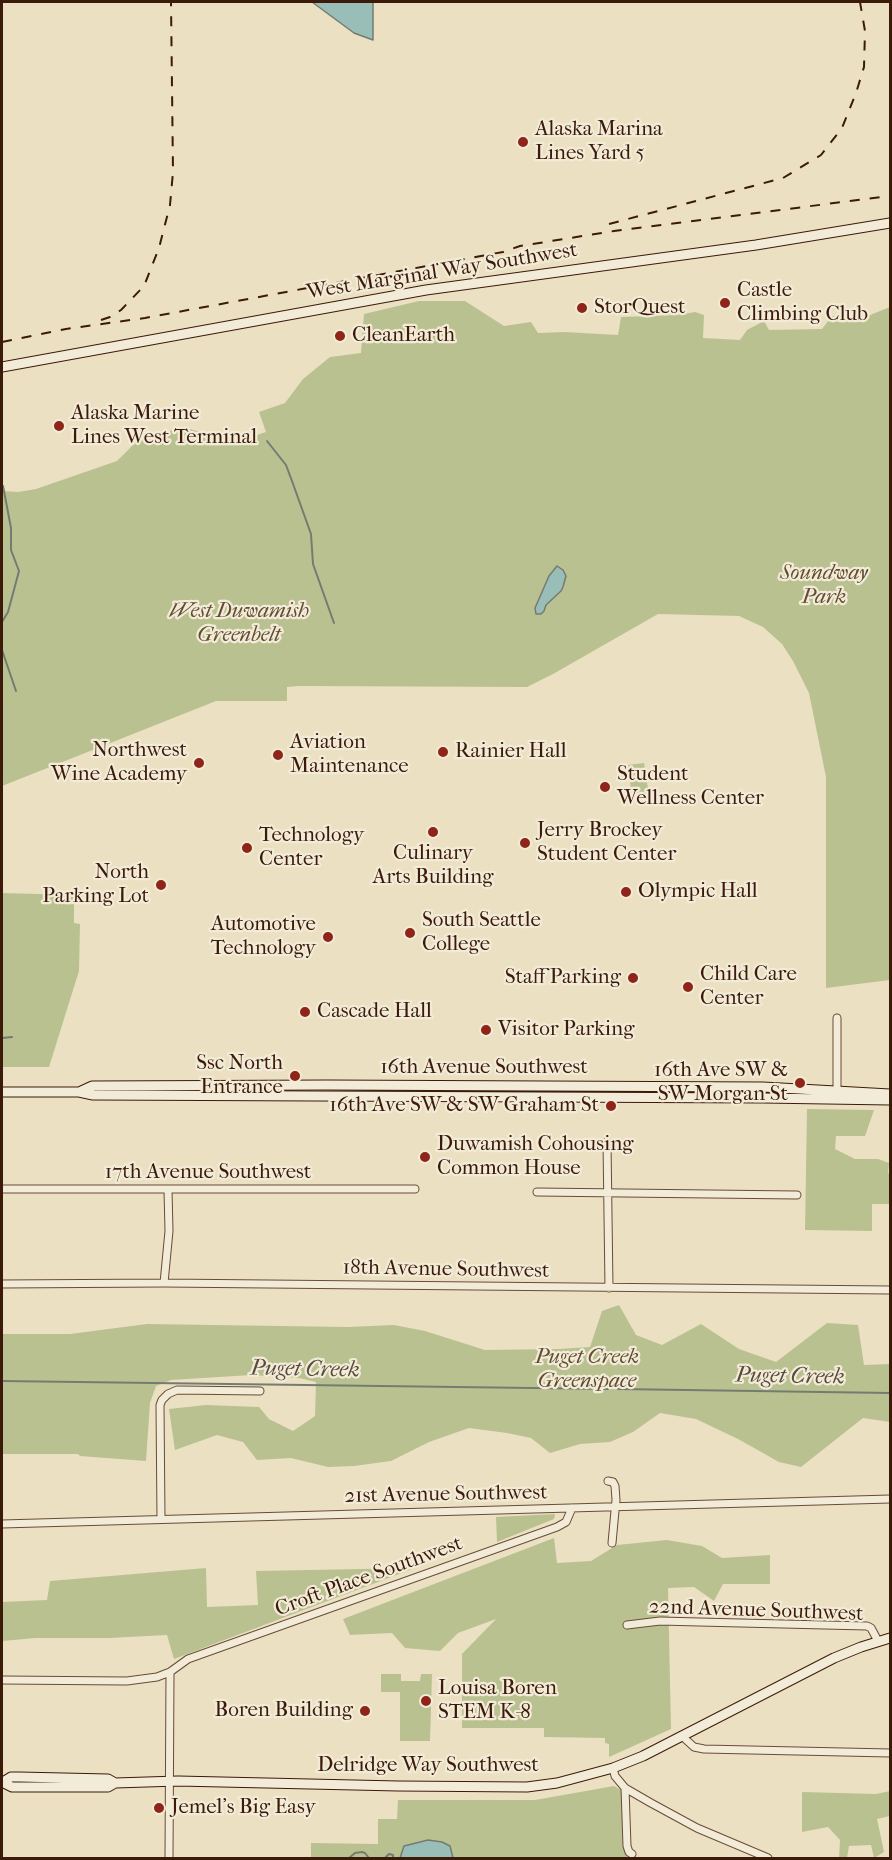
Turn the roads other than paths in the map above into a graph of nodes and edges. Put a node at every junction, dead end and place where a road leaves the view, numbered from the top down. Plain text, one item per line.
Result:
1 (891, 223) edge
2 (2, 367) edge
3 (837, 1018) dead end
4 (2, 1092) edge
5 (891, 1094) edge
6 (837, 1095) junction
7 (891, 1100) edge
8 (607, 1142) dead end
9 (2, 1189) edge
10 (415, 1189) dead end
11 (168, 1190) junction
12 (537, 1192) dead end
13 (607, 1192) junction
14 (797, 1195) dead end
15 (2, 1284) edge
16 (164, 1284) junction
17 (609, 1288) junction
18 (891, 1290) edge
19 (260, 1391) dead end
20 (608, 1481) dead end
21 (891, 1499) edge
22 (616, 1506) junction
23 (572, 1508) junction
24 (161, 1519) junction
25 (2, 1524) edge
26 (612, 1543) dead end
27 (627, 1625) dead end
28 (891, 1638) edge
29 (878, 1641) junction
30 (170, 1672) junction
31 (2, 1680) edge
32 (683, 1737) junction
33 (891, 1752) edge
34 (613, 1768) junction
35 (2, 1782) edge
36 (170, 1782) junction
37 (624, 1788) junction
38 (632, 1854) dead end
39 (169, 1858) edge
40 (768, 1858) edge

1 - 2 main road, West Marginal Way Southwest
3 - 6 street
4 - 6 main road, 16th Avenue Southwest
5 - 6 main road, 16th Avenue Southwest
6 - 7 main road, 16th Avenue Southwest
8 - 13 street
9 - 11 street, 17th Avenue Southwest
10 - 11 street, 17th Avenue Southwest
11 - 16 street
12 - 13 street
13 - 14 street
13 - 17 street
15 - 16 street, 18th Avenue Southwest
16 - 17 street, 18th Avenue Southwest
17 - 18 street, 18th Avenue Southwest
19 - 24 street
20 - 22 street
21 - 22 street, 21st Avenue Southwest
22 - 23 street, 21st Avenue Southwest
22 - 26 street
23 - 24 street, 21st Avenue Southwest
23 - 30 street, Croft Place Southwest
24 - 25 street, 21st Avenue Southwest
27 - 29 street, 22nd Avenue Southwest
28 - 29 main road, Delridge Way Southwest
29 - 32 main road, Delridge Way Southwest
30 - 31 street, Croft Place Southwest
30 - 36 street
32 - 33 street
32 - 34 main road, Delridge Way Southwest
34 - 36 main road, Delridge Way Southwest
34 - 37 street
35 - 36 main road, Delridge Way Southwest
36 - 39 street
37 - 38 street
37 - 40 street

